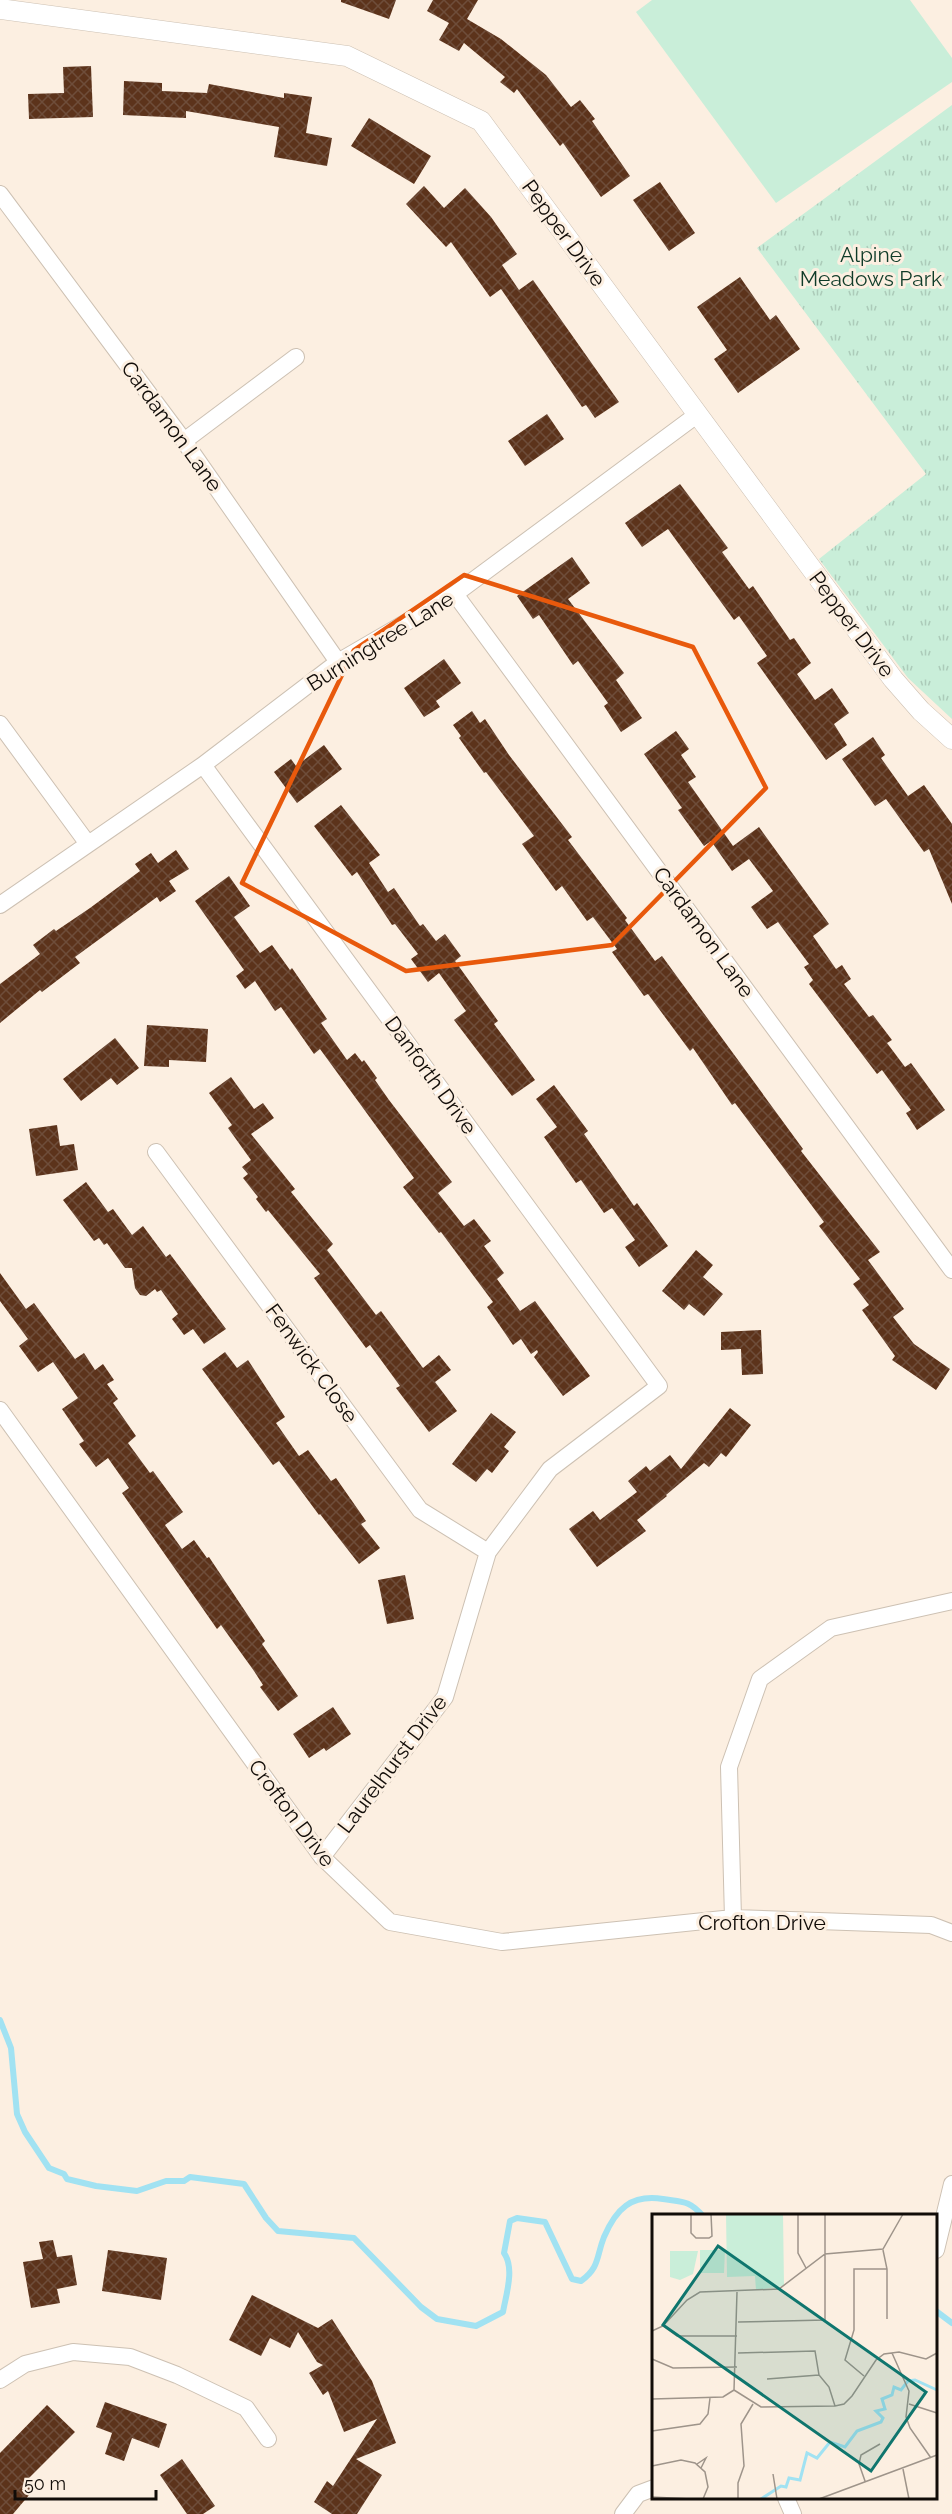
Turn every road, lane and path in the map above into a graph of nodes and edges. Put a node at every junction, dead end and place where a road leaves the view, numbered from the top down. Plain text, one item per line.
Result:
1 (0, 9) edge
2 (0, 194) edge
3 (296, 357) dead end
4 (698, 414) junction
5 (184, 441) junction
6 (455, 594) junction
7 (338, 662) junction
8 (0, 724) edge
9 (952, 739) edge
10 (203, 765) junction
11 (87, 844) junction
12 (0, 905) edge
13 (156, 1152) dead end
14 (952, 1270) edge
15 (659, 1386) joint
16 (0, 1410) edge
17 (488, 1552) junction
18 (952, 1601) edge
19 (322, 1857) junction
20 (733, 1918) junction
21 (952, 1933) edge
22 (952, 2184) edge
23 (937, 2246) edge
24 (0, 2380) edge
25 (268, 2439) dead end
26 (652, 2489) edge
27 (786, 2499) edge
28 (623, 2514) edge
29 (793, 2514) edge

1 - 4 street, Pepper Drive
2 - 5 street, Cardamon Lane
3 - 5 street
4 - 6 street, Burningtree Lane
4 - 9 street, Pepper Drive
5 - 7 street, Cardamon Lane
6 - 7 street, Burningtree Lane
6 - 14 street, Cardamon Lane
7 - 10 street, Burningtree Lane
8 - 11 street
10 - 11 street, Burningtree Lane
10 - 15 street, Danforth Drive
11 - 12 street, Burningtree Lane
13 - 17 street, Fenwick Close
15 - 17 street, Laurelhurst Drive
16 - 19 street, Crofton Drive
17 - 19 street, Laurelhurst Drive
18 - 20 street
19 - 20 street, Crofton Drive
20 - 21 street, Crofton Drive
22 - 23 street
24 - 25 street
26 - 28 street
27 - 29 street

